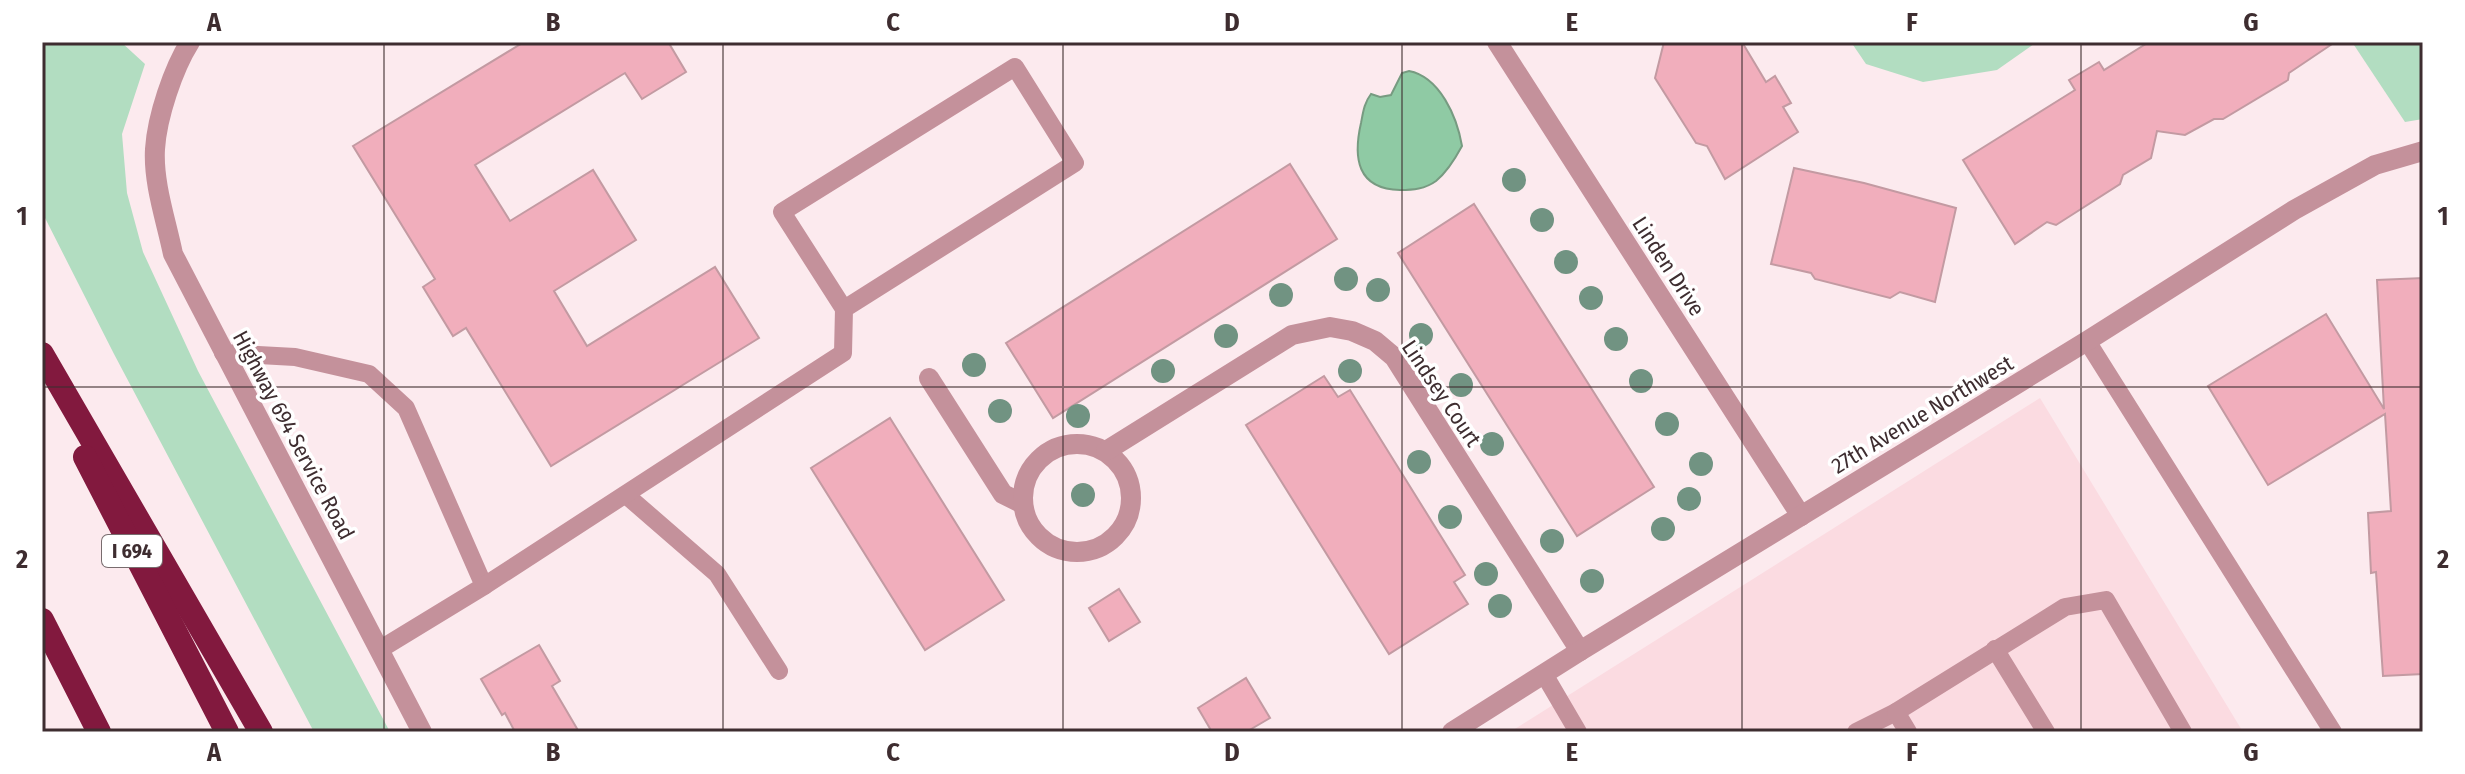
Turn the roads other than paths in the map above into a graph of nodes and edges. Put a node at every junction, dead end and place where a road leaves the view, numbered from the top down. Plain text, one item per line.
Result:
1 (190, 42) edge
2 (1497, 42) edge
3 (2423, 151) edge
4 (844, 309) junction
5 (2087, 341) junction
6 (223, 353) junction
7 (42, 354) edge
8 (42, 368) edge
9 (929, 378) dead end
10 (1106, 451) junction
11 (626, 495) junction
12 (1023, 504) junction
13 (1801, 516) junction
14 (484, 586) junction
15 (42, 620) edge
16 (1995, 649) junction
17 (379, 650) junction
18 (1580, 651) junction
19 (66, 669) junction
20 (779, 671) dead end
21 (1544, 674) junction
22 (1896, 712) junction
23 (80, 732) edge
24 (99, 732) edge
25 (227, 732) edge
26 (261, 732) edge
27 (422, 732) edge
28 (1452, 732) edge
29 (1578, 732) edge
30 (1856, 732) edge
31 (1908, 732) edge
32 (2046, 732) edge
33 (2183, 732) edge
34 (2333, 732) edge

1 - 6 street, Highway 694 Service Road
2 - 13 street, Linden Drive
3 - 5 street, 27th Avenue Northwest
4 - 4 lane
4 - 11 lane
5 - 13 street, 27th Avenue Northwest
5 - 34 lane
6 - 14 lane
6 - 17 street, Highway 694 Service Road
7 - 26 highway
8 - 25 highway, I 694
9 - 12 street
10 - 12 street
10 - 12 street
10 - 18 street, Lindsey Court
11 - 14 lane
11 - 20 lane
13 - 18 street, 27th Avenue Northwest
14 - 17 lane
15 - 19 highway
16 - 22 lane
16 - 32 lane
16 - 33 lane
17 - 27 street, Highway 694 Service Road
18 - 21 street, 27th Avenue Northwest
19 - 23 highway
19 - 24 highway
21 - 28 street, 27th Avenue Northwest
21 - 29 lane
22 - 30 lane
22 - 31 lane

